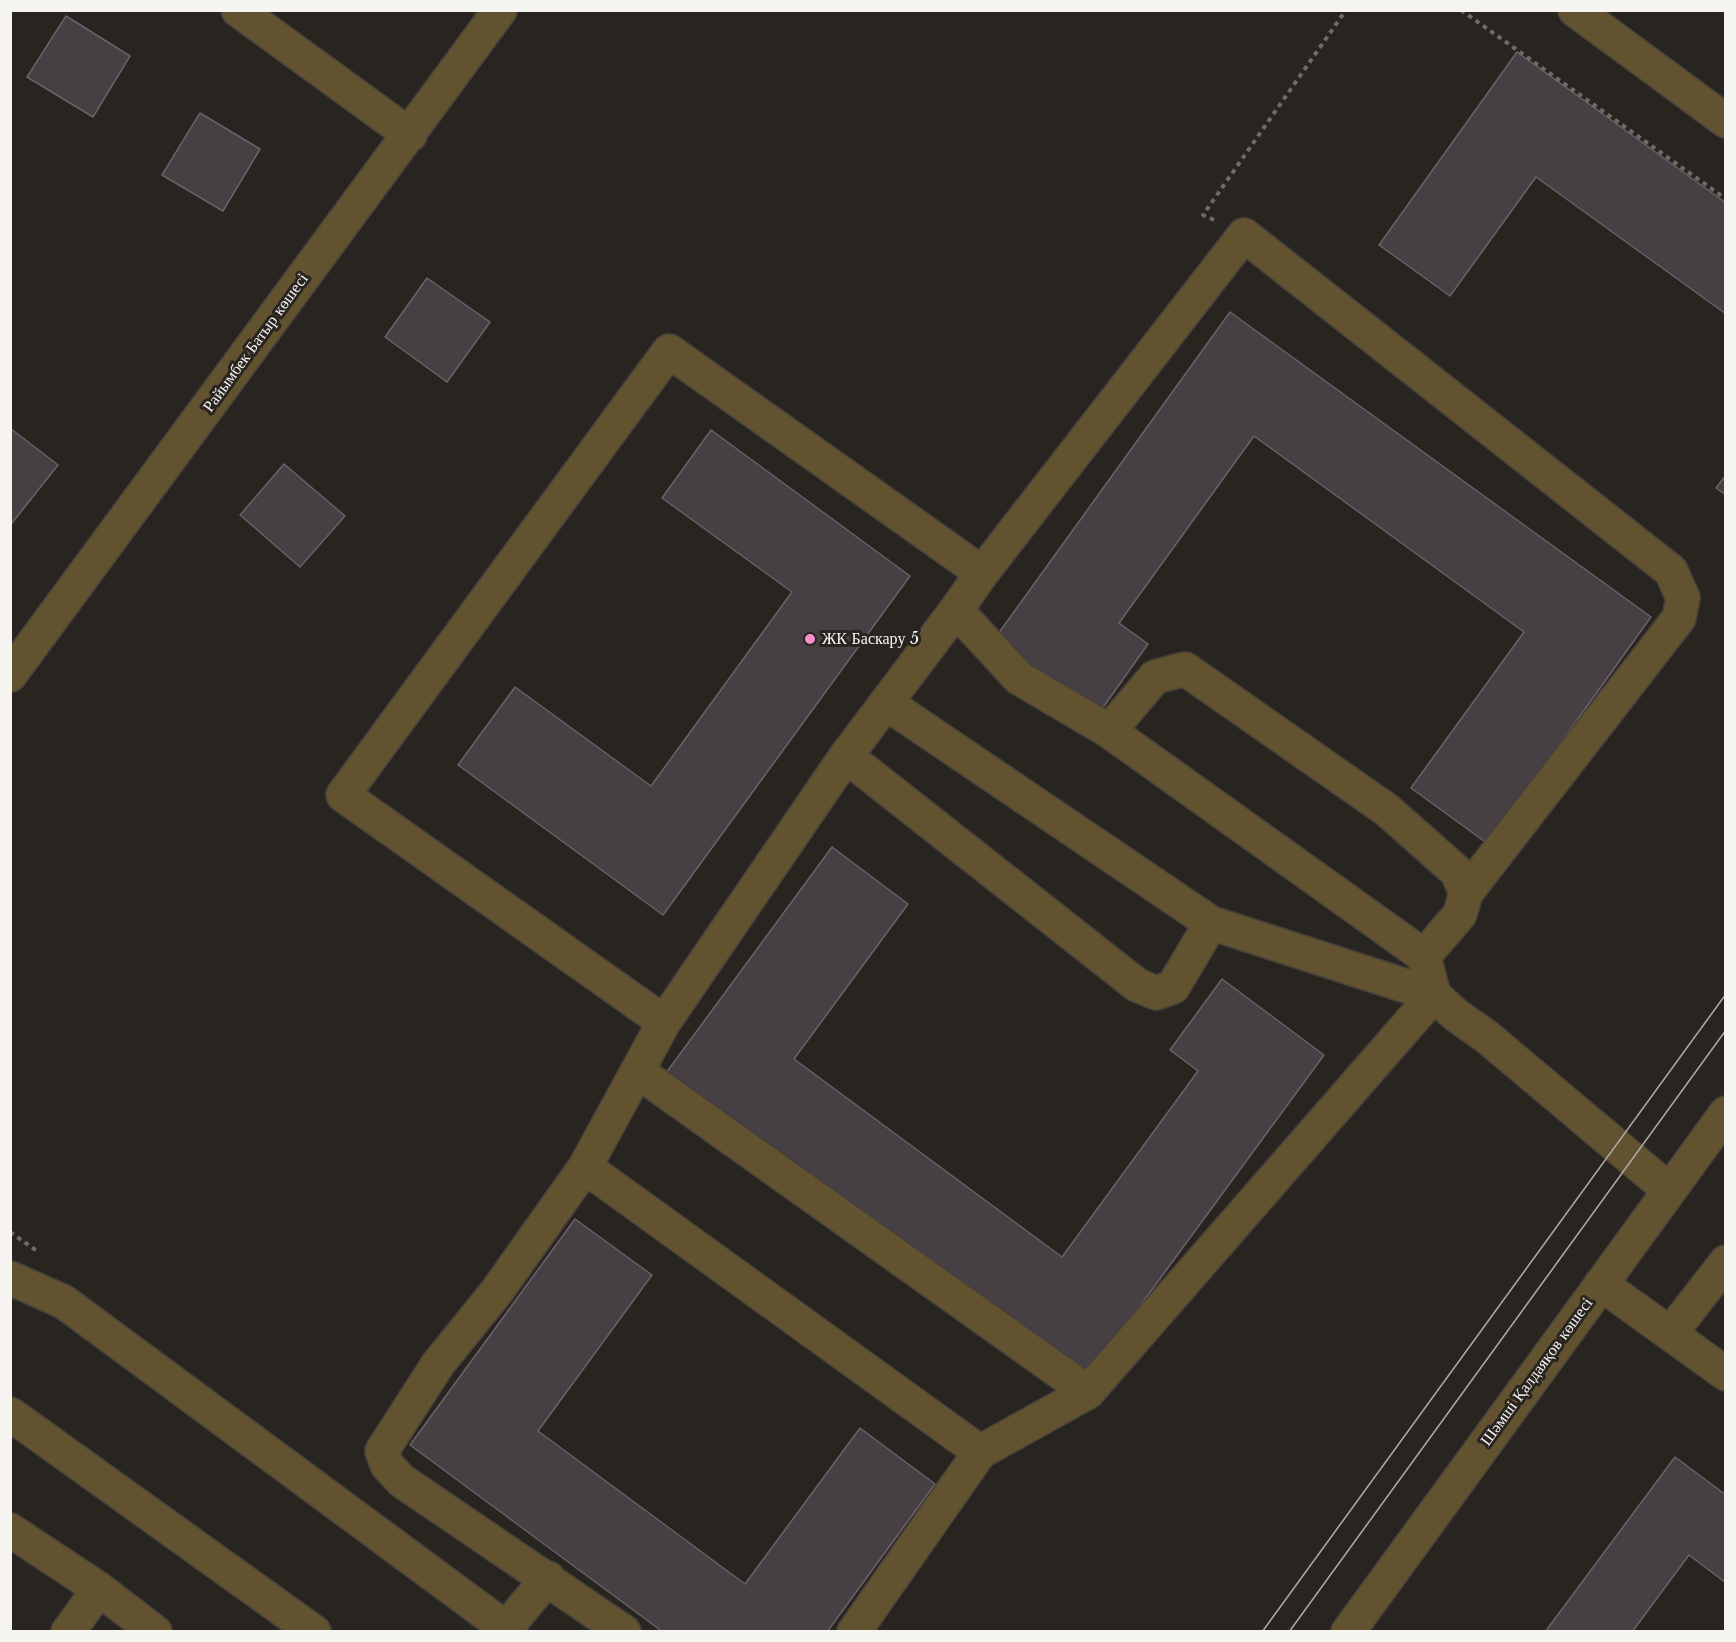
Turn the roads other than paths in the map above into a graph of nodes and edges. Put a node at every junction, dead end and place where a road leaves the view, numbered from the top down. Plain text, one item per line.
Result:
1 (238, 10) edge
2 (500, 10) edge
3 (1575, 10) edge
4 (1725, 121) edge
5 (410, 135) junction
6 (982, 573) junction
7 (956, 610) junction
8 (10, 675) edge
9 (886, 703) junction
10 (1109, 731) junction
11 (846, 756) junction
12 (1466, 893) junction
13 (1211, 923) junction
14 (1425, 956) junction
15 (1434, 995) junction
16 (664, 1022) junction
17 (637, 1071) junction
18 (1725, 1113) edge
19 (585, 1167) junction
20 (1669, 1190) junction
21 (1725, 1262) edge
22 (10, 1278) edge
23 (1601, 1284) junction
24 (1670, 1334) junction
25 (1725, 1374) edge
26 (1088, 1392) junction
27 (10, 1414) edge
28 (980, 1452) junction
29 (10, 1530) edge
30 (548, 1578) junction
31 (99, 1589) junction
32 (508, 1630) edge
33 (68, 1632) edge
34 (155, 1632) edge
35 (314, 1632) edge
36 (624, 1632) edge
37 (854, 1632) edge
38 (1348, 1632) edge

1 - 5 street
2 - 5 street, Райымбек Батыр көшесі
3 - 4 street
5 - 8 street, Райымбек Батыр көшесі
6 - 7 street
6 - 12 street
6 - 16 street
7 - 9 street
7 - 10 street
9 - 11 street
9 - 13 street
10 - 12 street
10 - 14 street
11 - 13 street
11 - 16 street
12 - 14 street
13 - 15 street
14 - 15 street
15 - 20 street
15 - 26 street
16 - 17 street
17 - 19 street
17 - 26 street
18 - 20 street, Шәмші Қалдаяқов көшесі
19 - 28 street
19 - 30 street
20 - 23 street, Шәмші Қалдаяқов көшесі
21 - 24 street
22 - 32 street
23 - 24 street
23 - 38 street, Шәмші Қалдаяқов көшесі
24 - 25 street
26 - 28 street
27 - 35 street
28 - 37 street
29 - 31 street
30 - 32 street
30 - 36 street
31 - 33 street
31 - 34 street

